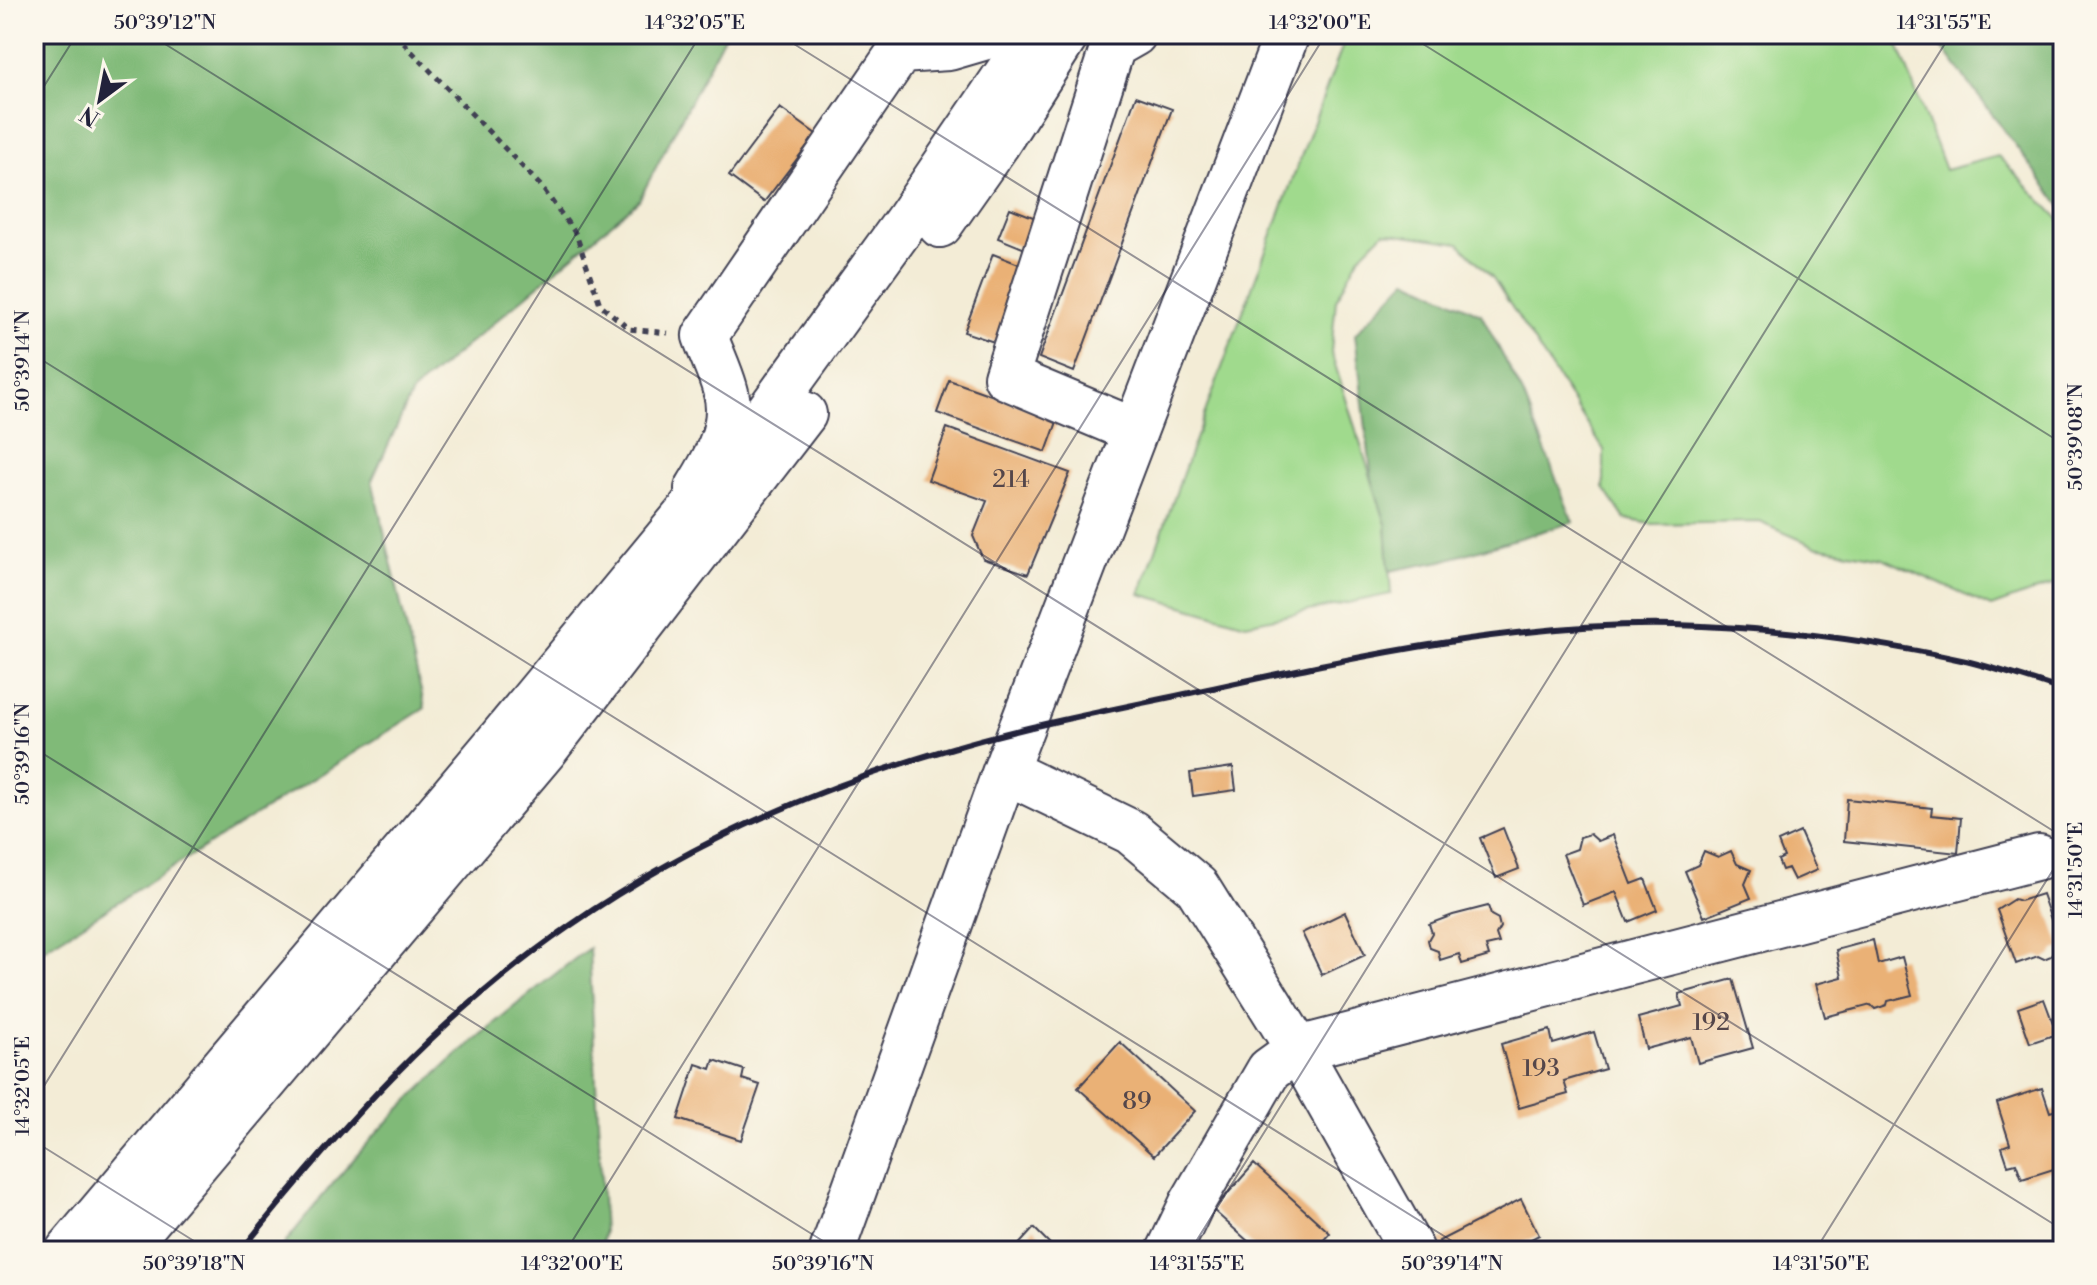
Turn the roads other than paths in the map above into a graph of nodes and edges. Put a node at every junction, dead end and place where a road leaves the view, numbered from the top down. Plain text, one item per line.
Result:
1 (997, 34) edge
2 (1034, 34) edge
3 (1067, 34) edge
4 (1134, 34) edge
5 (1287, 34) edge
6 (953, 41) edge
7 (904, 42) edge
8 (1135, 431) junction
9 (658, 550) junction
10 (1005, 771) junction
11 (2039, 857) dead end
12 (1298, 1049) junction
13 (68, 1251) edge
14 (122, 1251) edge
15 (832, 1251) edge
16 (1169, 1251) edge
17 (1412, 1251) edge

1 - 6 main road
2 - 9 main road
3 - 14 main road
4 - 8 main road
5 - 8 main road
6 - 7 main road
7 - 9 main road
8 - 10 main road
9 - 13 main road
10 - 12 main road
10 - 15 main road
11 - 12 main road
12 - 16 main road
12 - 17 main road

